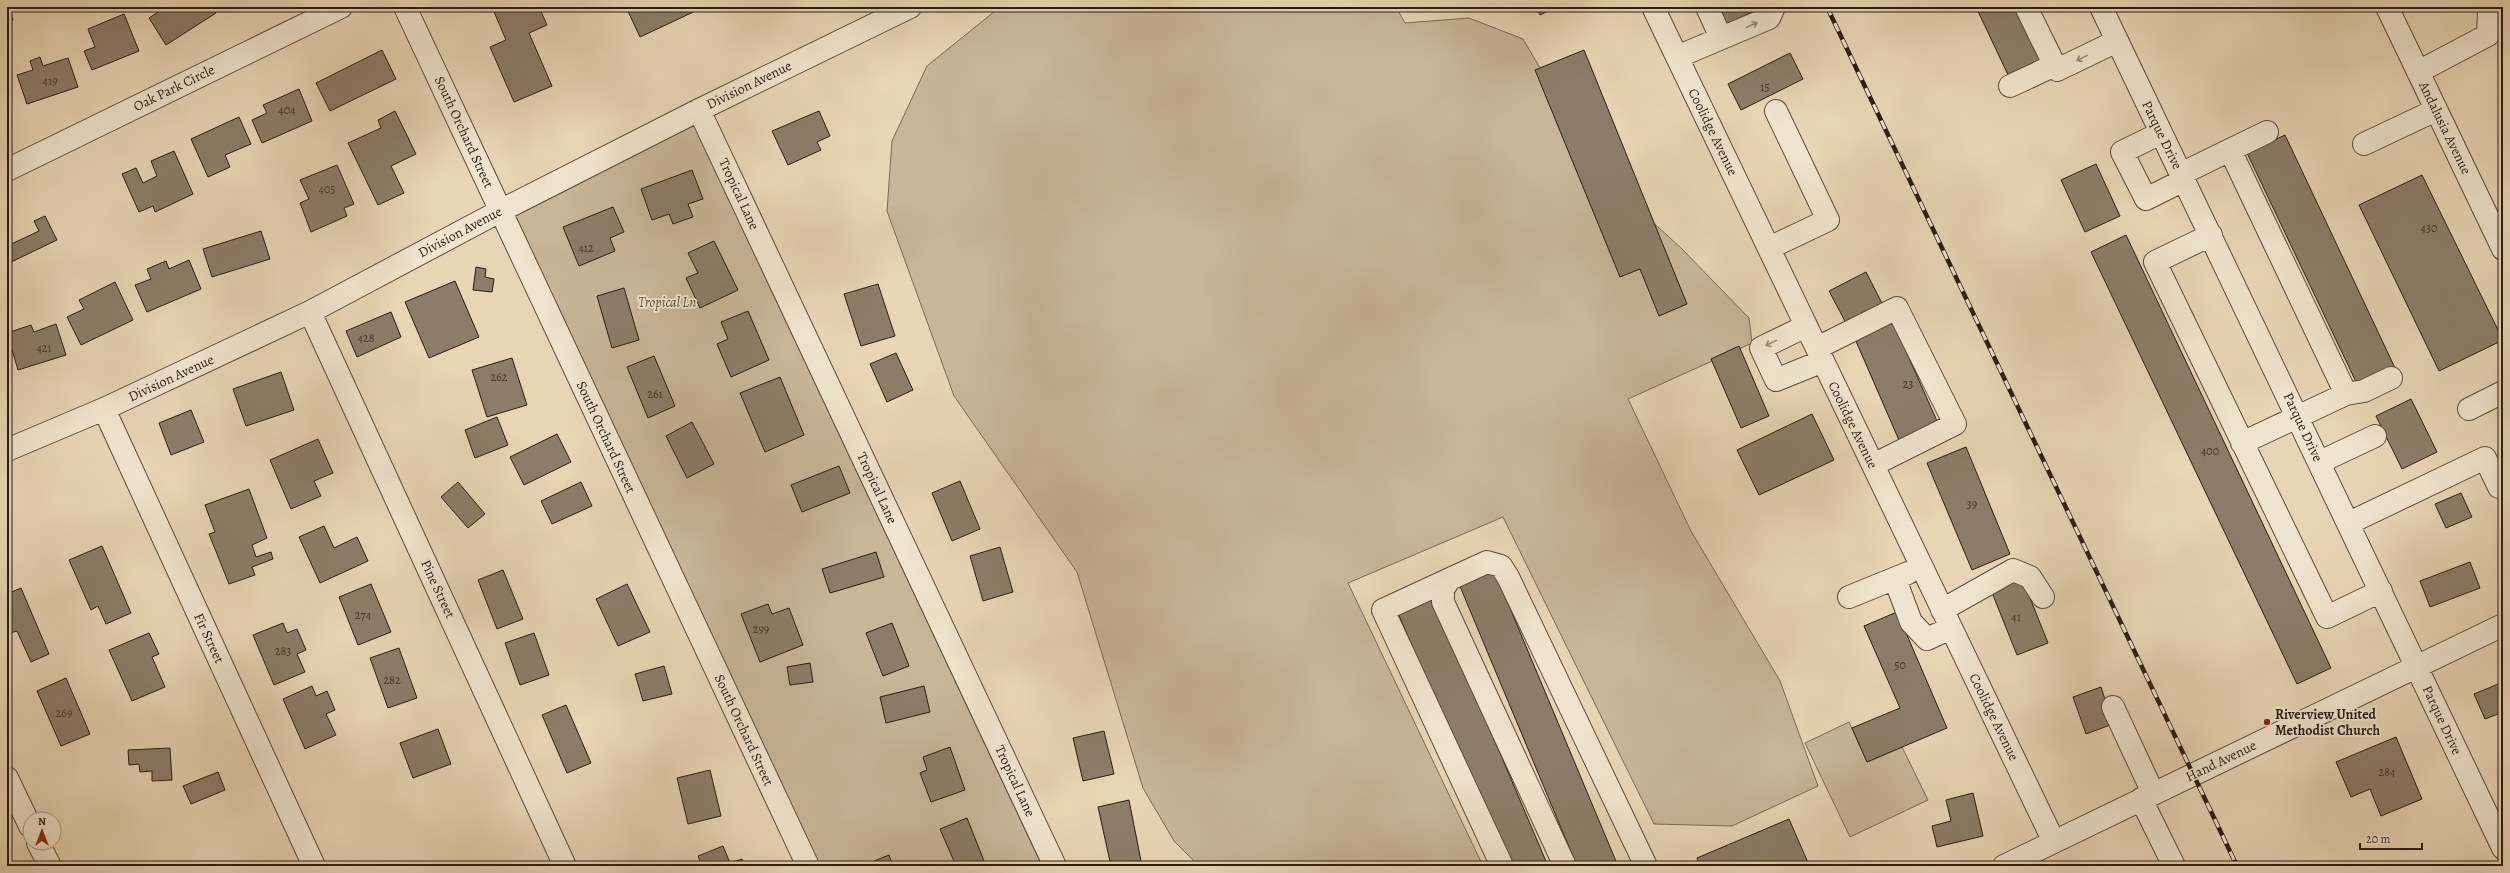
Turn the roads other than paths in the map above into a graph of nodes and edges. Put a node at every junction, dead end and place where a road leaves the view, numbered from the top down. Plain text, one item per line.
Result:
1 (341, 7) edge
2 (405, 7) edge
3 (910, 7) edge
4 (1653, 7) edge
5 (1707, 7) edge
6 (1774, 7) edge
7 (2026, 7) edge
8 (2101, 7) edge
9 (2387, 7) edge
10 (2487, 8) edge
11 (1721, 38) junction
12 (2117, 41) junction
13 (1677, 57) junction
14 (2054, 65) junction
15 (2418, 72) junction
16 (2010, 86) dead end
17 (699, 110) junction
18 (1776, 110) dead end
19 (2436, 110) junction
20 (2266, 132) dead end
21 (2161, 133) junction
22 (2364, 144) dead end
23 (2230, 150) junction
24 (7, 170) edge
25 (2182, 177) junction
26 (500, 210) junction
27 (2211, 235) junction
28 (1768, 248) junction
29 (2503, 249) edge
30 (310, 312) junction
31 (1806, 326) junction
32 (1820, 355) junction
33 (2391, 378) dead end
34 (2503, 392) edge
35 (2346, 394) junction
36 (104, 409) junction
37 (2469, 409) dead end
38 (2298, 417) junction
39 (2375, 436) dead end
40 (2242, 443) junction
41 (7, 450) edge
42 (2320, 462) junction
43 (1872, 465) junction
44 (2499, 487) dead end
45 (2349, 523) junction
46 (1922, 568) junction
47 (1450, 579) junction
48 (1895, 579) junction
49 (2382, 591) junction
50 (1849, 597) dead end
51 (2043, 597) dead end
52 (1947, 619) junction
53 (2503, 625) edge
54 (2417, 665) junction
55 (2113, 707) dead end
56 (7, 778) edge
57 (2147, 796) junction
58 (23, 811) edge
59 (2054, 842) junction
60 (2503, 848) edge
61 (42, 851) edge
62 (50, 866) edge
63 (314, 866) edge
64 (565, 866) edge
65 (808, 866) edge
66 (1055, 866) edge
67 (1502, 866) edge
68 (1565, 866) edge
69 (1646, 866) edge
70 (2004, 866) edge
71 (2174, 866) edge

1 - 24 street, Oak Park Circle
2 - 26 street, South Orchard Street
3 - 17 street, Division Avenue
4 - 13 street, Coolidge Avenue
5 - 11 street
11 -> 6 street
7 - 14 street
8 - 12 street, Parque Drive
9 - 15 street, Andalusia Avenue
10 - 15 street
11 - 13 street
12 -> 14 street
12 - 21 street, Parque Drive
13 - 28 street, Coolidge Avenue
14 - 16 street
15 - 19 street, Andalusia Avenue
17 - 26 street, Division Avenue
17 - 66 street, Tropical Lane
18 - 28 street
19 - 22 street
19 - 29 street, Andalusia Avenue
20 - 23 street
21 - 25 street, Parque Drive
21 - 25 street
23 - 25 street
23 - 35 street
25 - 27 street, Parque Drive
26 - 30 street, Division Avenue
26 - 65 street, South Orchard Street
27 - 38 street, Parque Drive
27 - 40 street
28 - 31 street, Coolidge Avenue
30 - 36 street, Division Avenue
30 - 64 street, Pine Street
31 - 32 street, Coolidge Avenue
31 -> 32 street
32 - 43 street, Coolidge Avenue
32 - 43 street
33 - 35 street
34 - 37 street
35 - 38 street
36 - 41 street, Division Avenue
36 - 63 street, Fir Street
38 - 40 street
38 - 42 street, Parque Drive
39 - 42 street
40 - 49 street
42 - 45 street, Parque Drive
43 - 46 street, Coolidge Avenue
44 - 45 street
45 - 49 street, Parque Drive
46 - 48 street
46 - 52 street, Coolidge Avenue
47 - 67 street
47 - 68 street
47 - 69 street
48 - 50 street
48 - 52 street
49 - 54 street, Parque Drive
51 - 52 street
52 - 59 street, Coolidge Avenue
53 - 54 street, Hand Avenue
54 - 57 street, Hand Avenue
54 - 60 street, Parque Drive
55 - 57 street
56 - 58 street
57 - 59 street, Hand Avenue
57 - 71 street
59 - 70 street, Hand Avenue
61 - 62 street

